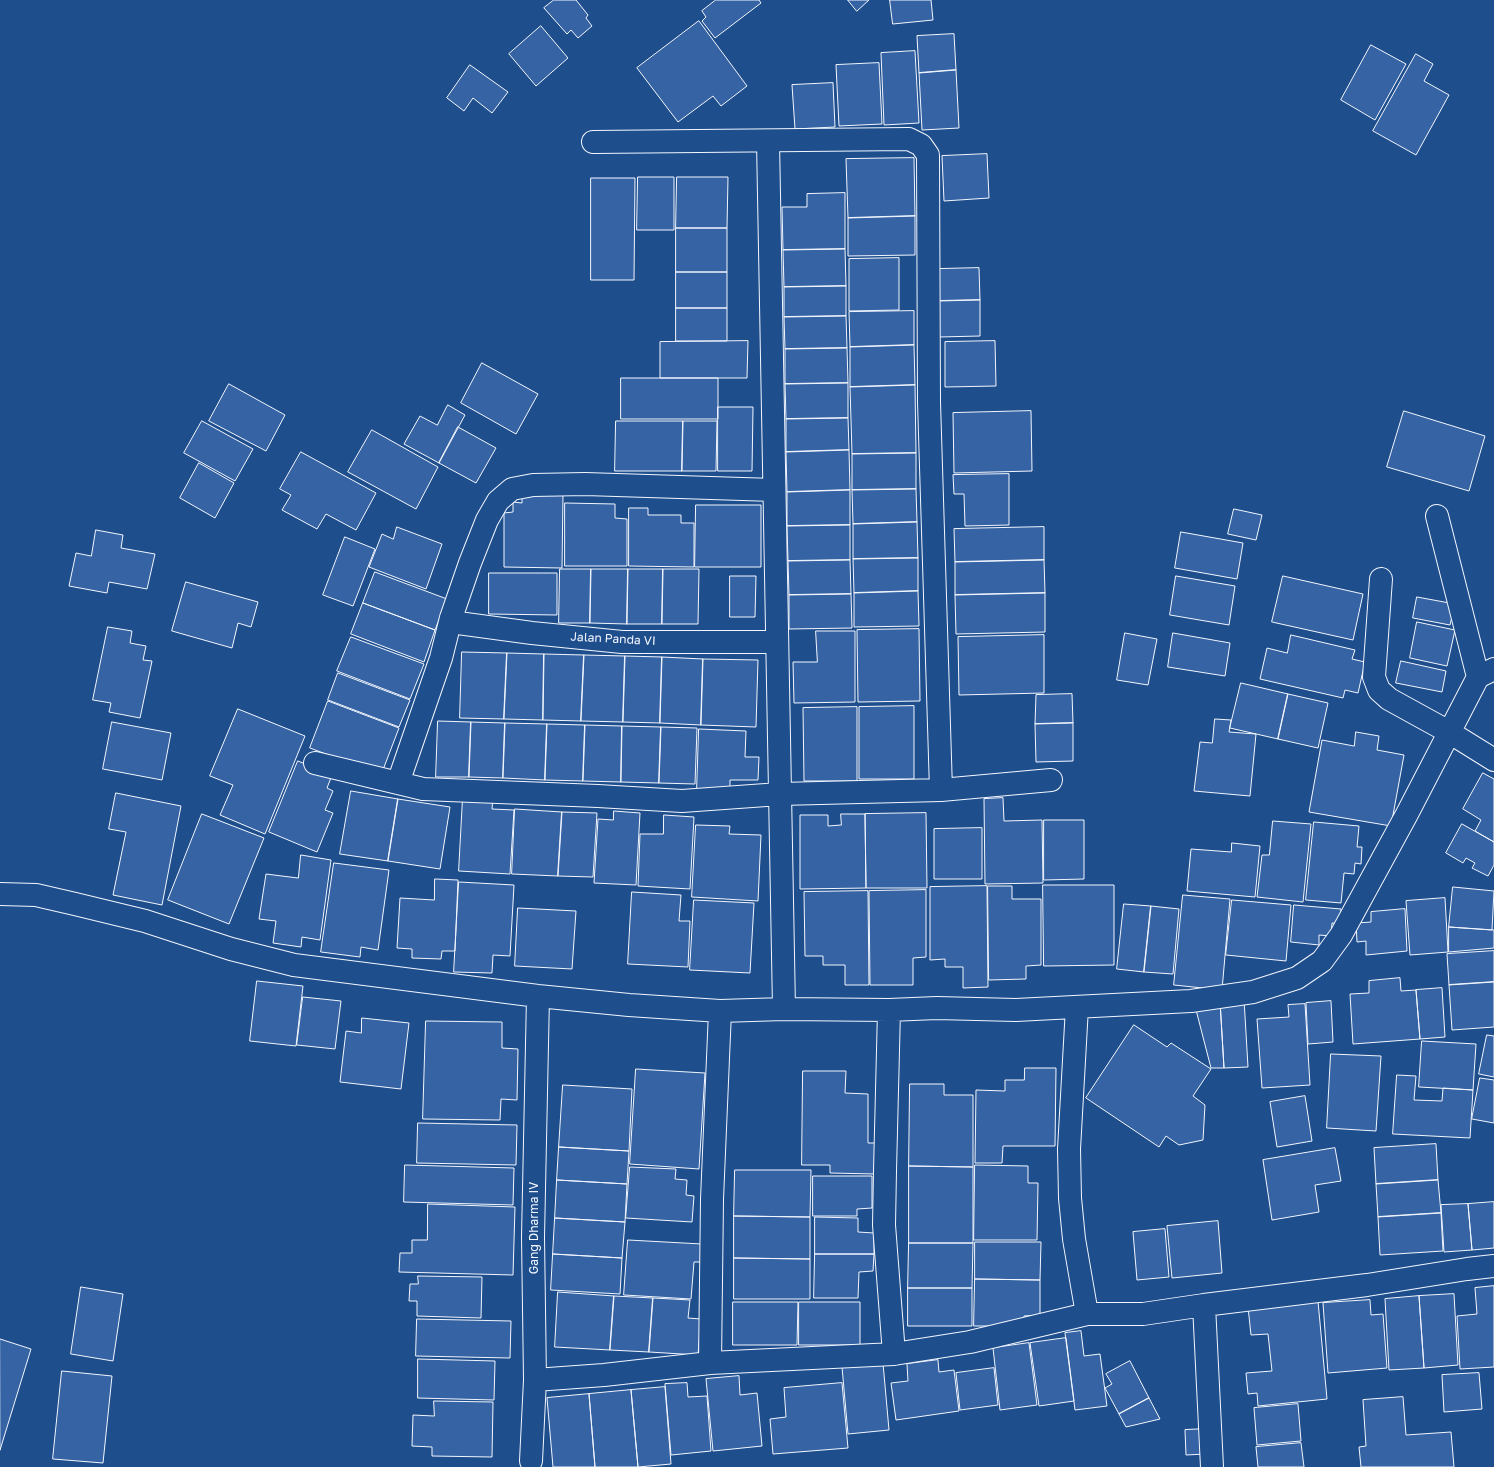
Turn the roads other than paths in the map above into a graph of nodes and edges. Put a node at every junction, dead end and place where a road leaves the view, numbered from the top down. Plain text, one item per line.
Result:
1 (768, 141) junction
2 (593, 142) dead end
3 (774, 490) junction
4 (1437, 516) dead end
5 (1381, 579) dead end
6 (451, 618) junction
7 (777, 642) junction
8 (1486, 673) edge
9 (1449, 732) junction
10 (1494, 760) edge
11 (315, 762) dead end
12 (1051, 780) dead end
13 (398, 783) junction
14 (941, 790) junction
15 (780, 794) junction
16 (0, 894) edge
17 (538, 996) junction
18 (1077, 1007) junction
19 (784, 1009) junction
20 (720, 1010) junction
21 (889, 1010) junction
22 (1494, 1266) edge
23 (1204, 1305) junction
24 (1087, 1314) junction
25 (894, 1354) junction
26 (710, 1363) junction
27 (535, 1380) junction
28 (531, 1461) dead end
29 (1212, 1467) edge

1 - 2 street
1 - 3 street
1 - 14 street
3 - 6 street
3 - 7 street
4 - 8 street
5 - 9 street
6 - 7 street, Jalan Panda VI
6 - 13 street
7 - 15 street
8 - 9 street
9 - 10 street
9 - 18 street
11 - 13 street
12 - 14 street
13 - 15 street
14 - 15 street
15 - 19 street
16 - 17 street
17 - 20 street
17 - 27 street, Gang Dharma IV
18 - 21 street
18 - 24 street
19 - 20 street
19 - 21 street
20 - 26 street
21 - 25 street
22 - 23 street
23 - 24 street
23 - 29 street
24 - 25 street
25 - 26 street
26 - 27 street
27 - 28 street, Gang Dharma IV

